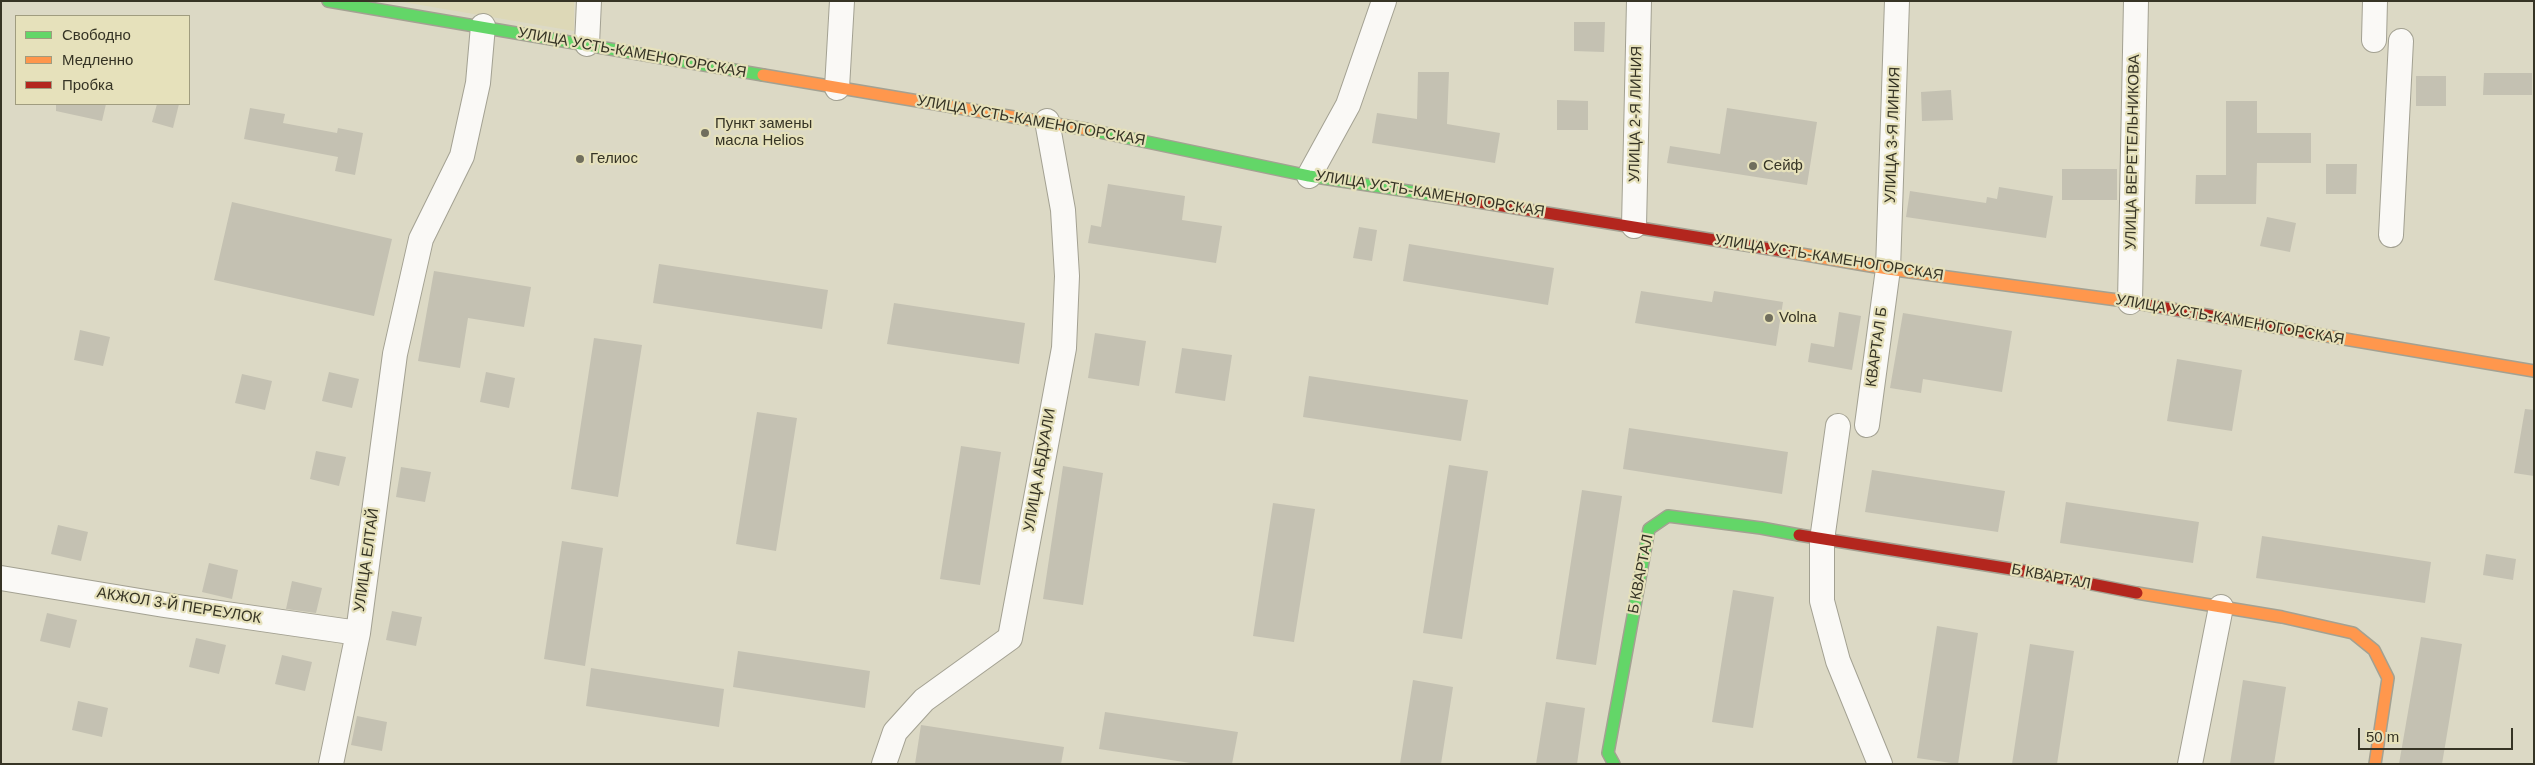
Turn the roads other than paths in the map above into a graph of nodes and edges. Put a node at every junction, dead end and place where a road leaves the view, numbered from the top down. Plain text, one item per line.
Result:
1 (328, 1) edge
2 (589, 1) edge
3 (842, 1) edge
4 (1384, 1) edge
5 (1639, 1) edge
6 (1897, 1) edge
7 (2136, 1) edge
8 (2375, 1) edge
9 (482, 26) junction
10 (2374, 40) dead end
11 (2401, 41) dead end
12 (587, 44) junction
13 (837, 88) junction
14 (1047, 121) junction
15 (1309, 176) junction
16 (1634, 226) junction
17 (2391, 235) dead end
18 (1888, 269) junction
19 (2130, 302) junction
20 (2534, 371) edge
21 (1866, 425) dead end
22 (1838, 426) dead end
23 (1822, 540) junction
24 (1, 578) edge
25 (2221, 607) junction
26 (358, 633) junction
27 (331, 764) edge
28 (884, 764) edge
29 (1614, 764) edge
30 (1880, 764) edge
31 (2190, 764) edge
32 (2375, 764) edge

1 - 9 street, УЛИЦА УСТЬ-КАМЕНОГОРСКАЯ
2 - 12 street
3 - 13 street
4 - 15 street
5 - 16 street, УЛИЦА 2-Я ЛИНИЯ
6 - 18 street, УЛИЦА 3-Я ЛИНИЯ
7 - 19 street, УЛИЦА ВЕРЕТЕЛЬНИКОВА
8 - 10 street
9 - 12 street, УЛИЦА УСТЬ-КАМЕНОГОРСКАЯ
9 - 26 street, УЛИЦА ЕЛТАЙ
11 - 17 street
12 - 13 street, УЛИЦА УСТЬ-КАМЕНОГОРСКАЯ
13 - 14 street, УЛИЦА УСТЬ-КАМЕНОГОРСКАЯ
14 - 15 street, УЛИЦА УСТЬ-КАМЕНОГОРСКАЯ
14 - 28 street, УЛИЦА АБДУАЛИ
15 - 16 street, УЛИЦА УСТЬ-КАМЕНОГОРСКАЯ
16 - 18 street, УЛИЦА УСТЬ-КАМЕНОГОРСКАЯ
18 - 19 street, УЛИЦА УСТЬ-КАМЕНОГОРСКАЯ
18 - 21 street, КВАРТАЛ Б
19 - 20 street, УЛИЦА УСТЬ-КАМЕНОГОРСКАЯ
22 - 23 street
23 - 25 street, Б КВАРТАЛ
23 - 29 street, Б КВАРТАЛ
23 - 30 street
24 - 26 street, АКЖОЛ 3-Й ПЕРЕУЛОК
25 - 31 street
25 - 32 street, Б КВАРТАЛ
26 - 27 street, УЛИЦА ЕЛТАЙ

